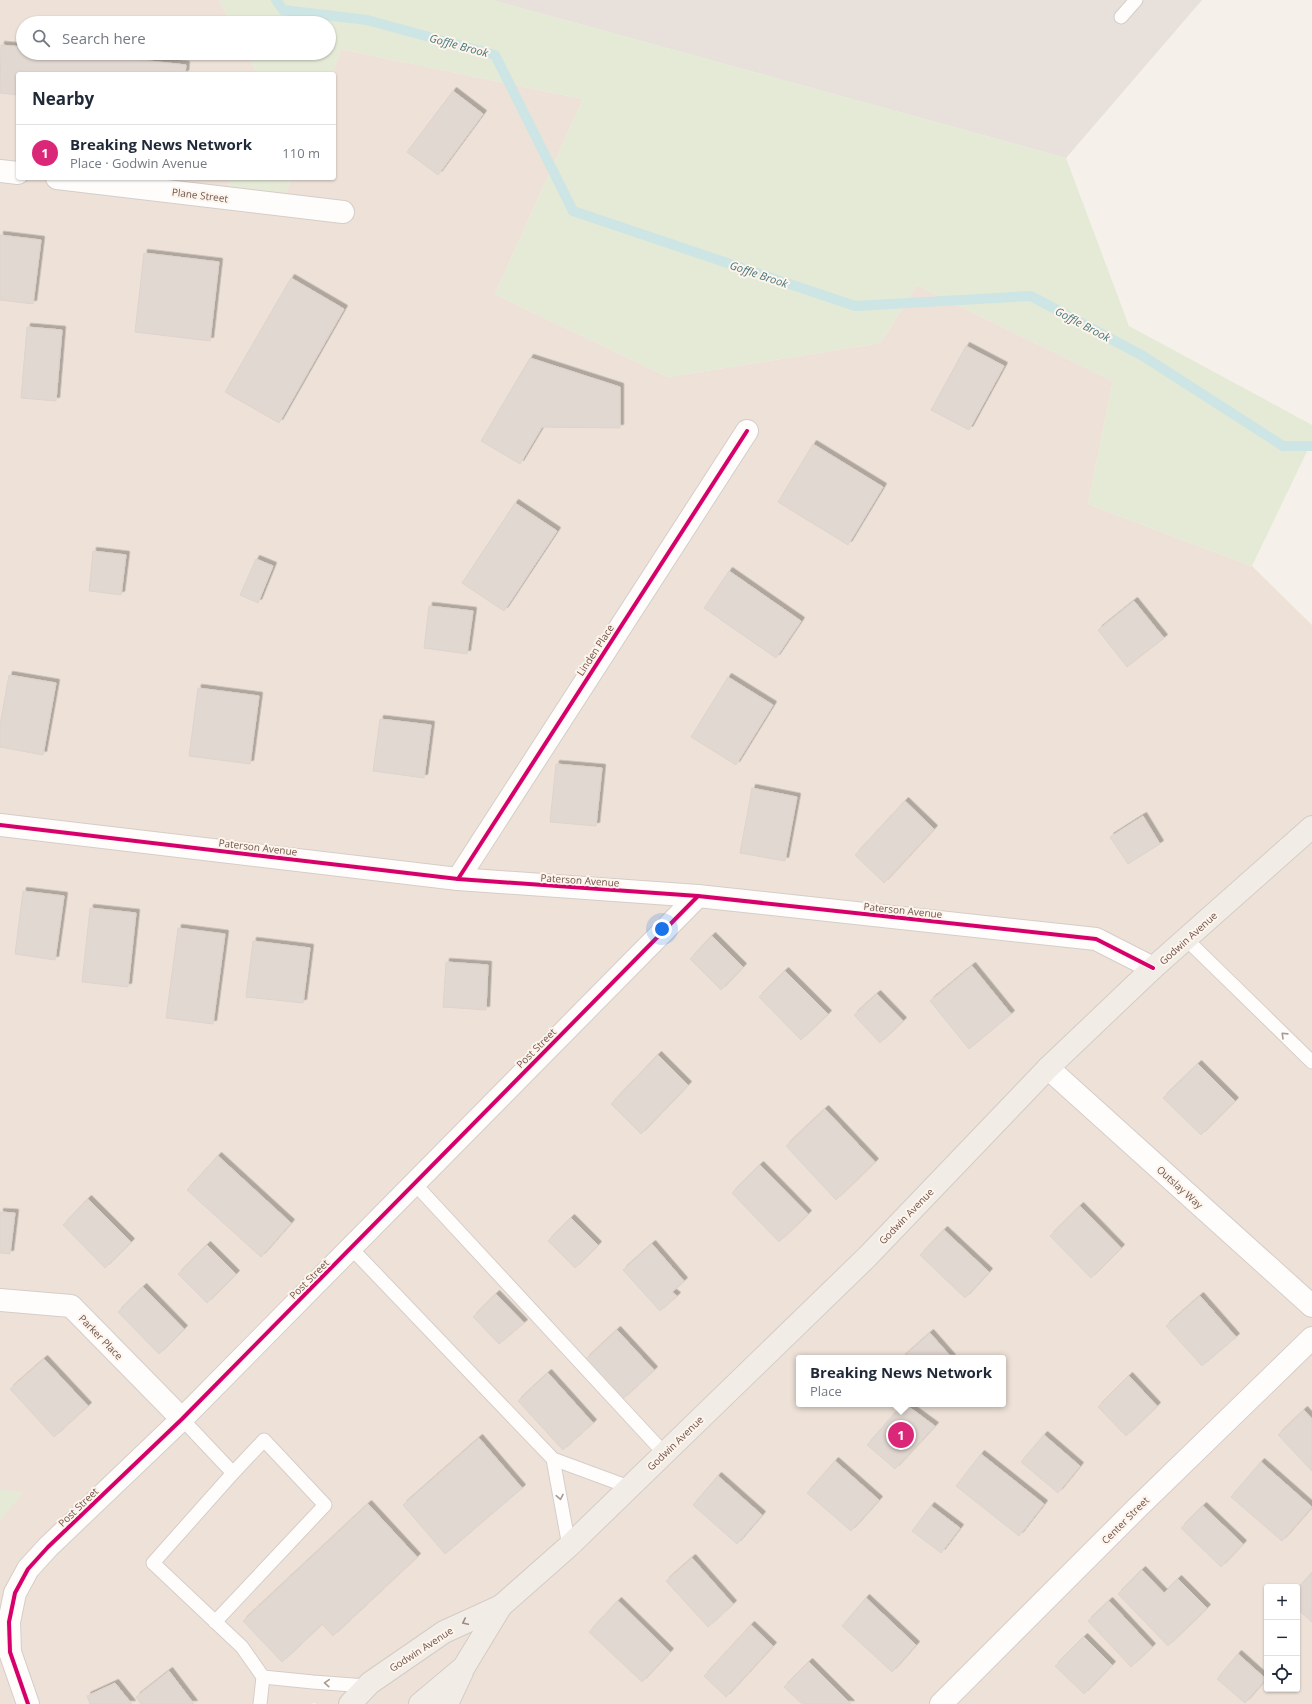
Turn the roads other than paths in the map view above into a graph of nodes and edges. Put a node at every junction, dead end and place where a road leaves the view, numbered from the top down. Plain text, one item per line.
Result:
1 (1136, 0) edge
2 (1121, 17) dead end
3 (0, 171) edge
4 (16, 173) edge
5 (74, 180) edge
6 (343, 212) dead end
7 (747, 431) dead end
8 (0, 825) edge
9 (1312, 827) edge
10 (458, 878) junction
11 (698, 896) junction
12 (1186, 939) junction
13 (1153, 968) junction
14 (1312, 1062) edge
15 (1048, 1068) junction
16 (414, 1183) junction
17 (351, 1248) junction
18 (0, 1300) edge
19 (1312, 1306) edge
20 (1312, 1338) edge
21 (182, 1418) junction
22 (664, 1454) junction
23 (553, 1459) junction
24 (233, 1473) junction
25 (629, 1488) junction
26 (569, 1546) junction
27 (501, 1606) junction
28 (215, 1622) junction
29 (464, 1667) junction
30 (264, 1677) junction
31 (366, 1686) junction
32 (28, 1704) edge
33 (260, 1704) edge
34 (350, 1704) edge
35 (420, 1704) edge
36 (447, 1704) edge
37 (941, 1704) edge

1 - 2 lane
3 - 4 street
5 - 6 street, Plane Street
7 - 10 street, Linden Place
8 - 10 street, Paterson Avenue
9 - 12 main road, Godwin Avenue
10 - 11 street, Paterson Avenue
11 - 13 street, Paterson Avenue
11 - 16 street, Post Street
12 - 13 main road, Godwin Avenue
14 -> 12 lane
13 - 15 main road, Godwin Avenue
15 - 19 street, Outslay Way
15 - 22 main road, Godwin Avenue
16 - 17 street, Post Street
16 - 22 lane
17 - 21 street, Post Street
17 - 23 lane
18 - 21 street, Parker Place
20 - 37 street, Center Street
21 - 24 lane
21 - 32 street, Post Street
22 - 25 main road, Godwin Avenue
23 - 25 lane
23 -> 26 lane
24 - 28 lane
24 - 28 lane
25 - 26 main road, Godwin Avenue
26 - 27 main road, Godwin Avenue
27 - 29 main road, Godwin Avenue
27 -> 31 main road, Godwin Avenue
28 - 30 lane
29 - 35 main road, Godwin Avenue
29 - 36 main road
31 -> 30 lane
30 - 33 lane
31 - 34 main road, Godwin Avenue

